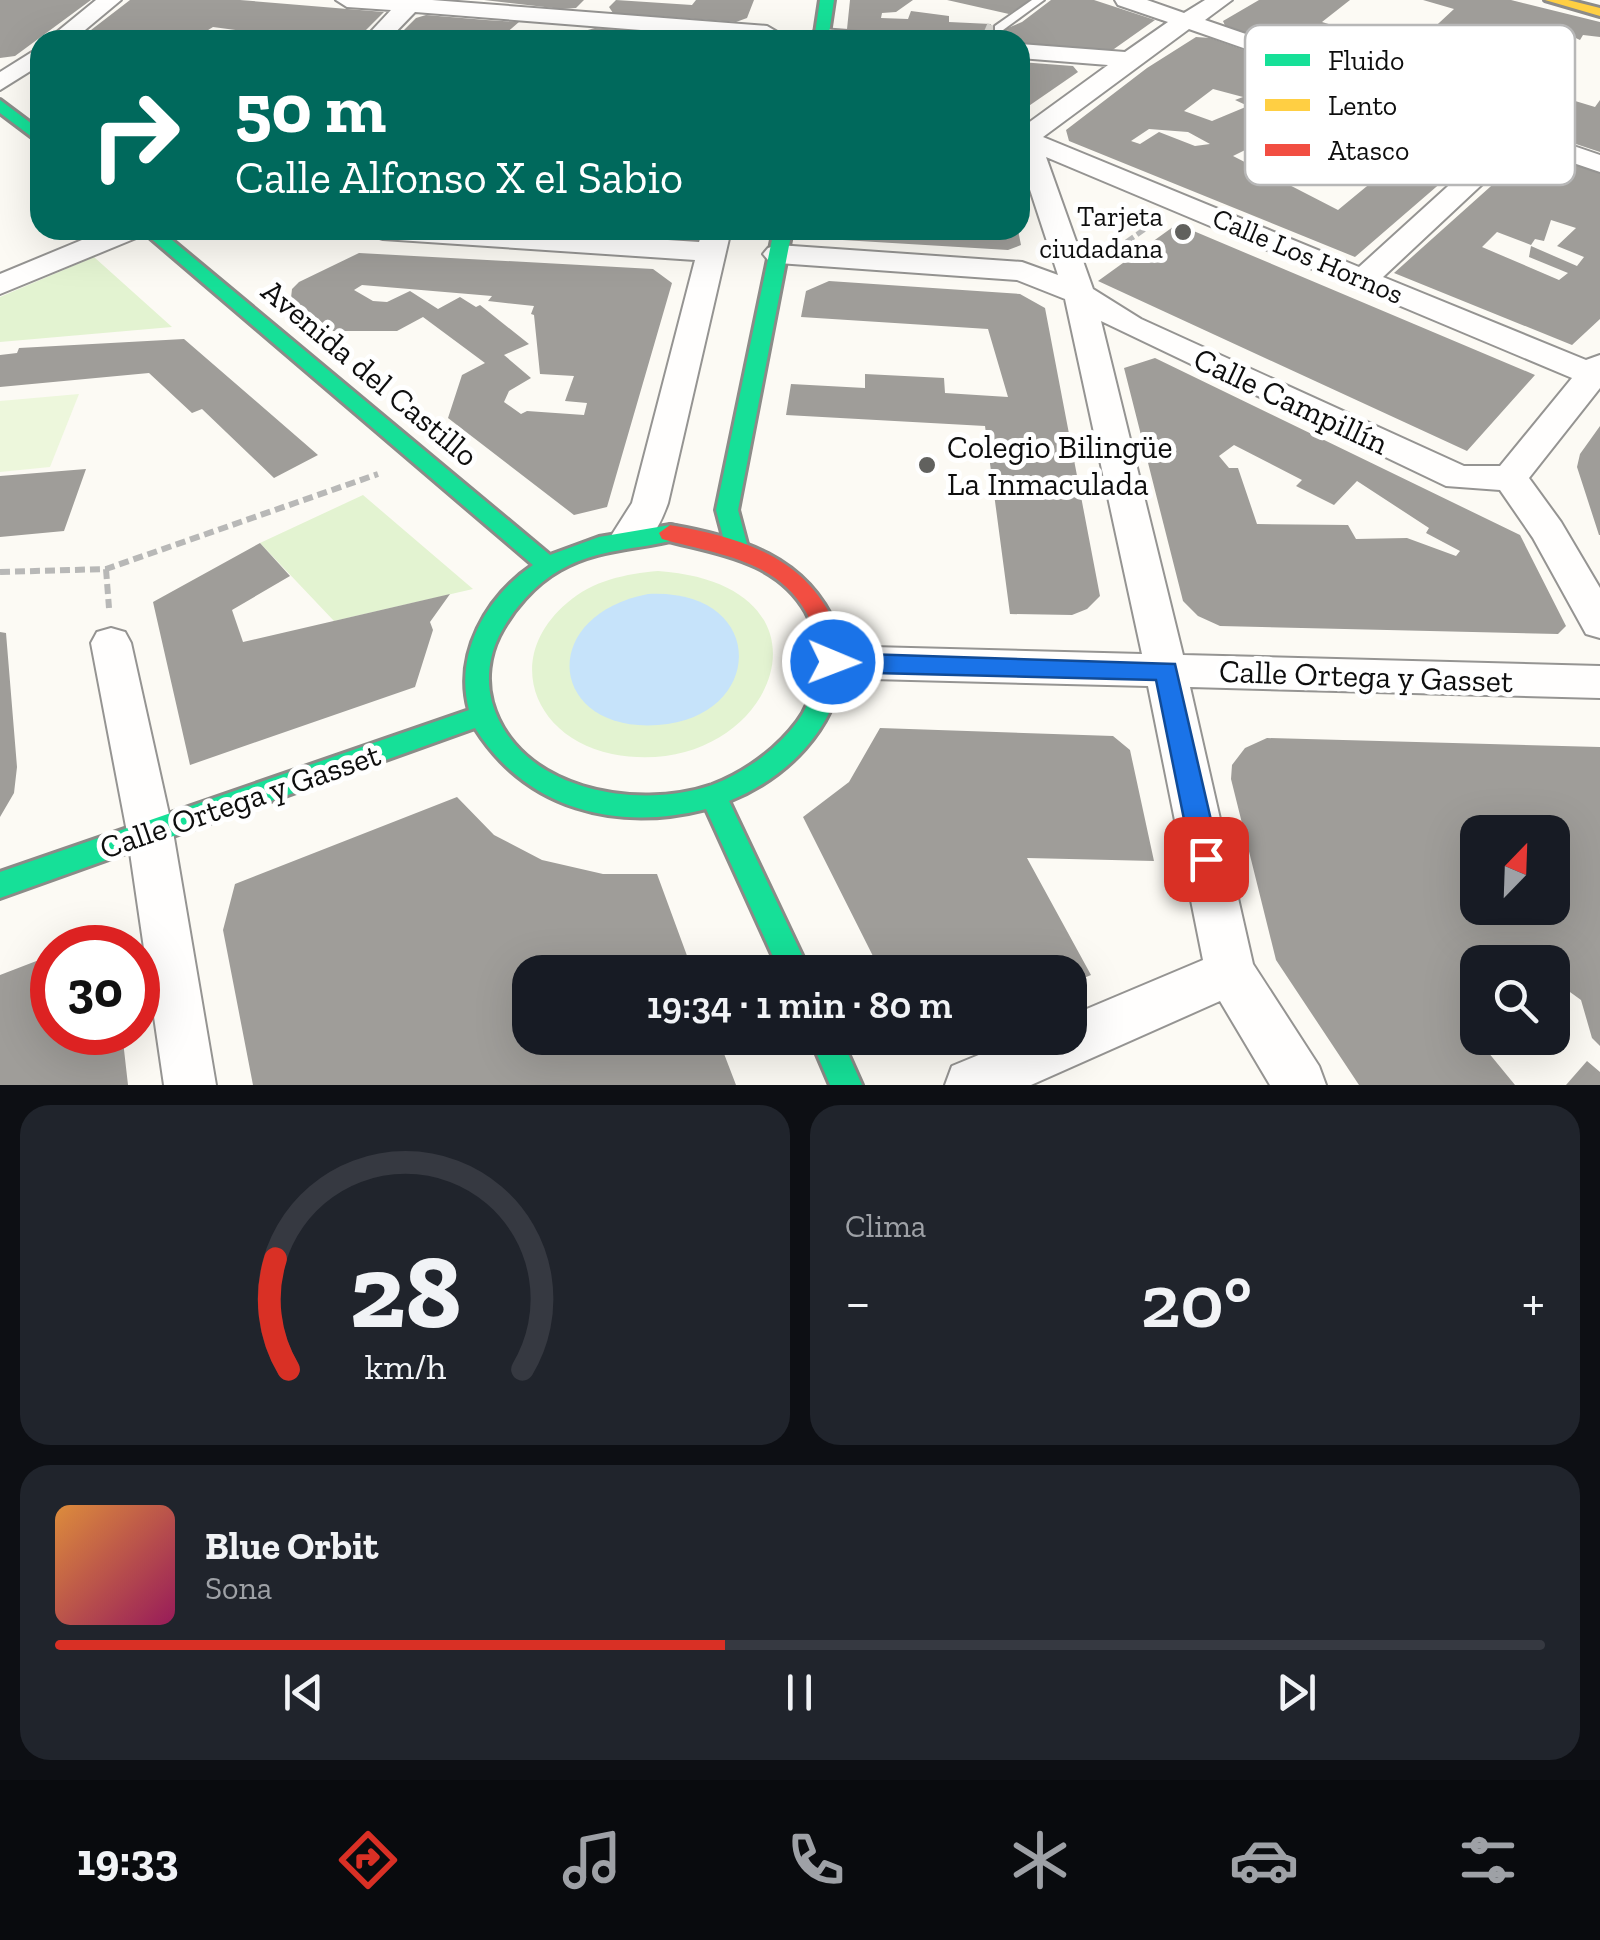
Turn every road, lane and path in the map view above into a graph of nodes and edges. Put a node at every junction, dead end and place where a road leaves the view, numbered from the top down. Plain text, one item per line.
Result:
1 (110, 0) edge
2 (347, 0) edge
3 (599, 0) edge
4 (828, 0) edge
5 (1040, 0) edge
6 (1126, 0) edge
7 (1221, 0) edge
8 (1552, 0) edge
9 (412, 2) edge
10 (1600, 12) edge
11 (579, 19) junction
12 (1185, 21) junction
13 (770, 22) edge
14 (999, 28) tunnel mouth
15 (71, 30) edge
16 (385, 30) edge
17 (568, 30) edge
18 (822, 30) edge
19 (1245, 42) edge
20 (1030, 52) edge
21 (1131, 60) junction
22 (30, 61) edge
23 (0, 83) edge
24 (0, 105) edge
25 (30, 130) edge
26 (1030, 132) edge
27 (1030, 140) edge
28 (1575, 156) edge
29 (1030, 157) edge
30 (1600, 164) edge
31 (1466, 185) edge
32 (1182, 203) junction
33 (120, 240) edge
34 (159, 240) edge
35 (684, 240) edge
36 (714, 241) edge
37 (781, 242) edge
38 (1364, 279) junction
39 (0, 284) edge
40 (1076, 287) junction
41 (1597, 372) edge
42 (688, 408) dead end
43 (422, 459) junction
44 (1510, 478) junction
45 (636, 529) junction
46 (736, 544) junction
47 (549, 566) junction
48 (0, 572) edge
49 (1600, 623) edge
50 (111, 643) dead end
51 (833, 662) junction
52 (1166, 670) junction
53 (1600, 682) edge
54 (481, 716) junction
55 (714, 797) junction
56 (150, 832) junction
57 (0, 886) edge
58 (786, 955) edge
59 (1230, 972) junction
60 (832, 1055) edge
61 (190, 1085) edge
62 (846, 1085) edge
63 (970, 1085) edge
64 (1300, 1085) edge

1 - 15 street
2 - 9 street
3 - 11 street
4 - 18 main road
5 - 14 lane
6 - 12 street
7 - 12 street
8 - 10 main road
9 - 11 street
9 - 16 street
11 - 13 street
11 - 17 street
12 - 19 street
12 - 21 street
20 - 21 street
21 - 26 street
22 - 23 street
24 - 25 main road
27 - 32 street, Calle Los Hornos
28 - 30 street
29 - 40 street
31 - 38 street
32 - 38 street, Calle Los Hornos
32 - 40 path
33 - 39 street
34 - 43 main road, Avenida del Castillo
35 - 36 street
36 - 45 street
37 - 40 street, Calle Campillín
37 - 46 main road
38 - 41 street, Calle Los Hornos
40 - 44 street, Calle Campillín
40 - 52 street
41 - 44 street
42 - 45 lane
43 - 47 main road, Avenida del Castillo
43 - 48 path
44 - 49 street
45 - 46 main road
45 - 47 main road
46 - 51 main road
47 - 54 main road
50 - 56 street
51 - 52 street, Calle Ortega y Gasset
51 - 55 main road
52 - 53 street, Calle Ortega y Gasset
52 - 59 street
54 - 55 main road
54 - 56 main road, Calle Ortega y Gasset
55 - 58 main road
56 - 57 main road, Calle Ortega y Gasset
56 - 61 street
59 - 63 street
59 - 64 street
60 - 62 main road

